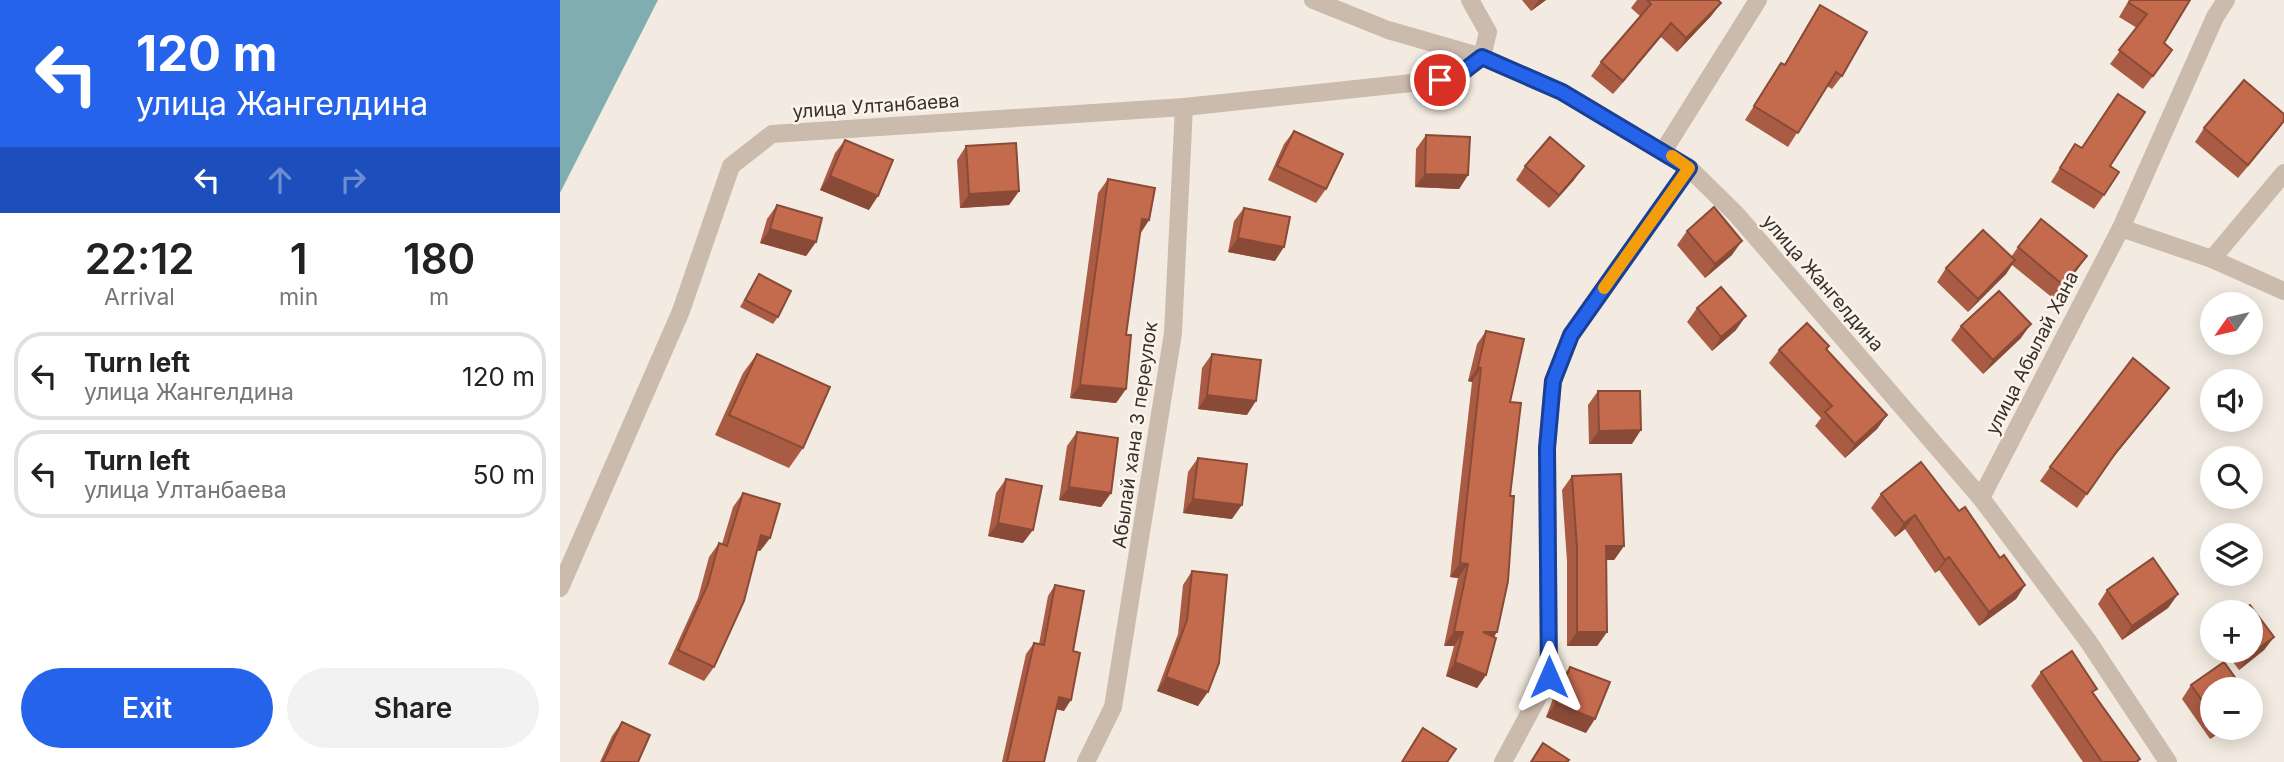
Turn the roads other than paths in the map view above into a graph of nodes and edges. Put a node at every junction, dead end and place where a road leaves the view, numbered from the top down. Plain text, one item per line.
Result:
1 (1313, 0) edge
2 (1470, 0) edge
3 (1758, 0) edge
4 (2226, 0) edge
5 (1482, 57) junction
6 (1184, 107) junction
7 (1664, 150) junction
8 (1689, 168) junction
9 (2284, 173) edge
10 (2120, 228) junction
11 (2212, 259) junction
12 (2284, 291) edge
13 (1980, 498) junction
14 (560, 588) edge
15 (1086, 762) edge
16 (1503, 762) edge
17 (2168, 762) edge

1 - 5 street, улица Жангелдина
2 - 5 street
3 - 7 street
4 - 10 street, улица Абылай Хана
5 - 6 street, улица Ултанбаева
5 - 7 street, улица Жангелдина
6 - 14 street, улица Ултанбаева
6 - 15 street, Абылай хана 3 переулок
7 - 8 street, улица Жангелдина
8 - 13 street, улица Жангелдина
8 - 16 street
9 - 11 street
10 - 11 street
10 - 13 street, улица Абылай Хана
11 - 12 street
13 - 17 street, улица Жангелдина

